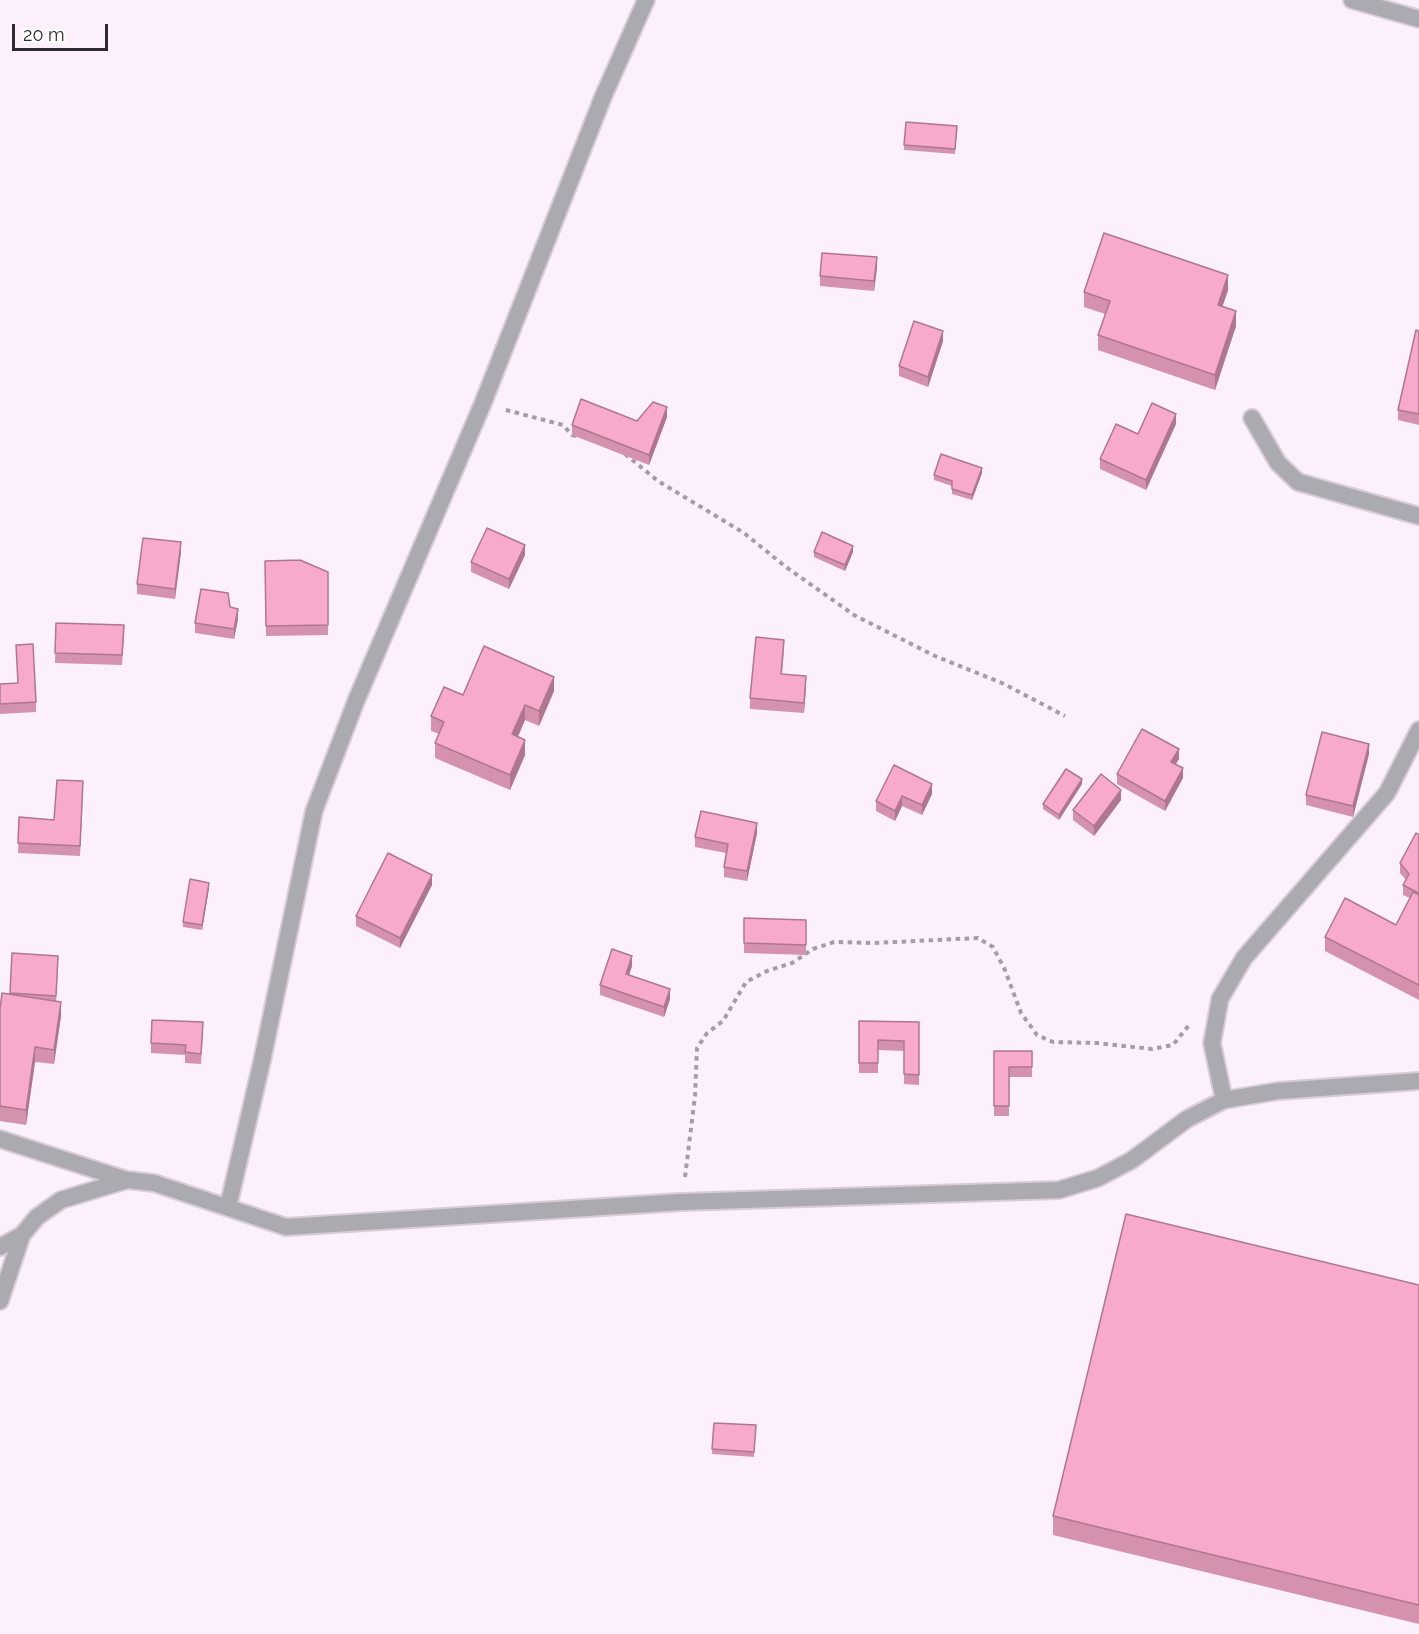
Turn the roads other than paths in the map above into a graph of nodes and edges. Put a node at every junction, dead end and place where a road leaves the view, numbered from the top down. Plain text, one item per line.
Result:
1 (646, 0) edge
2 (1352, 0) edge
3 (1419, 19) edge
4 (1252, 418) dead end
5 (1419, 516) edge
6 (1419, 730) edge
7 (1419, 1082) edge
8 (1224, 1100) junction
9 (0, 1139) edge
10 (127, 1180) junction
11 (228, 1207) junction
12 (22, 1234) junction
13 (0, 1247) edge
14 (0, 1301) edge

1 - 11 street
2 - 3 street
4 - 5 street
6 - 8 street
7 - 8 street
8 - 11 street
9 - 10 street
10 - 11 street
10 - 12 street
12 - 13 street
12 - 14 street

